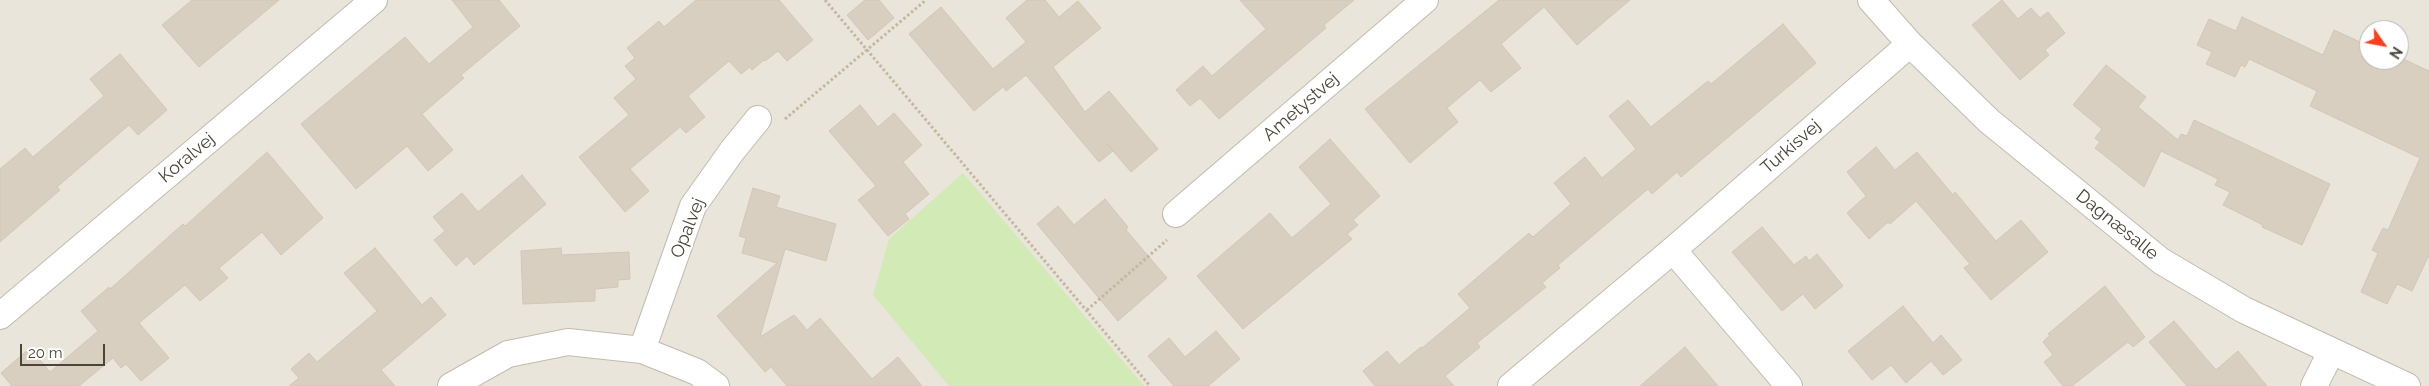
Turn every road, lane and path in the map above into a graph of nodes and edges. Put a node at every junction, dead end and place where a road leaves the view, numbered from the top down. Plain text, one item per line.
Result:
1 (374, 0) edge
2 (825, 0) edge
3 (926, 0) edge
4 (1425, 0) edge
5 (1871, 0) edge
6 (1910, 44) junction
7 (867, 50) junction
8 (758, 119) joint
9 (1176, 214) joint
10 (1673, 250) junction
11 (1087, 310) junction
12 (0, 316) edge
13 (642, 350) junction
14 (2331, 352) junction
15 (451, 386) edge
16 (716, 386) edge
17 (1150, 386) edge
18 (1511, 386) edge
19 (1789, 386) edge
20 (2314, 386) edge
21 (2407, 386) edge

1 - 12 street, Koralvej
2 - 7 path
3 - 7 path
4 - 9 street, Ametystvej
5 - 6 street, Dagnæsalle
6 - 10 street, Turkisvej
6 - 14 street, Dagnæsalle
7 - 8 path
7 - 11 path
8 - 13 street, Opalvej
9 - 11 path
10 - 18 street, Turkisvej
10 - 19 street
11 - 17 path
13 - 15 street
13 - 16 street
14 - 20 street
14 - 21 street, Dagnæsalle

